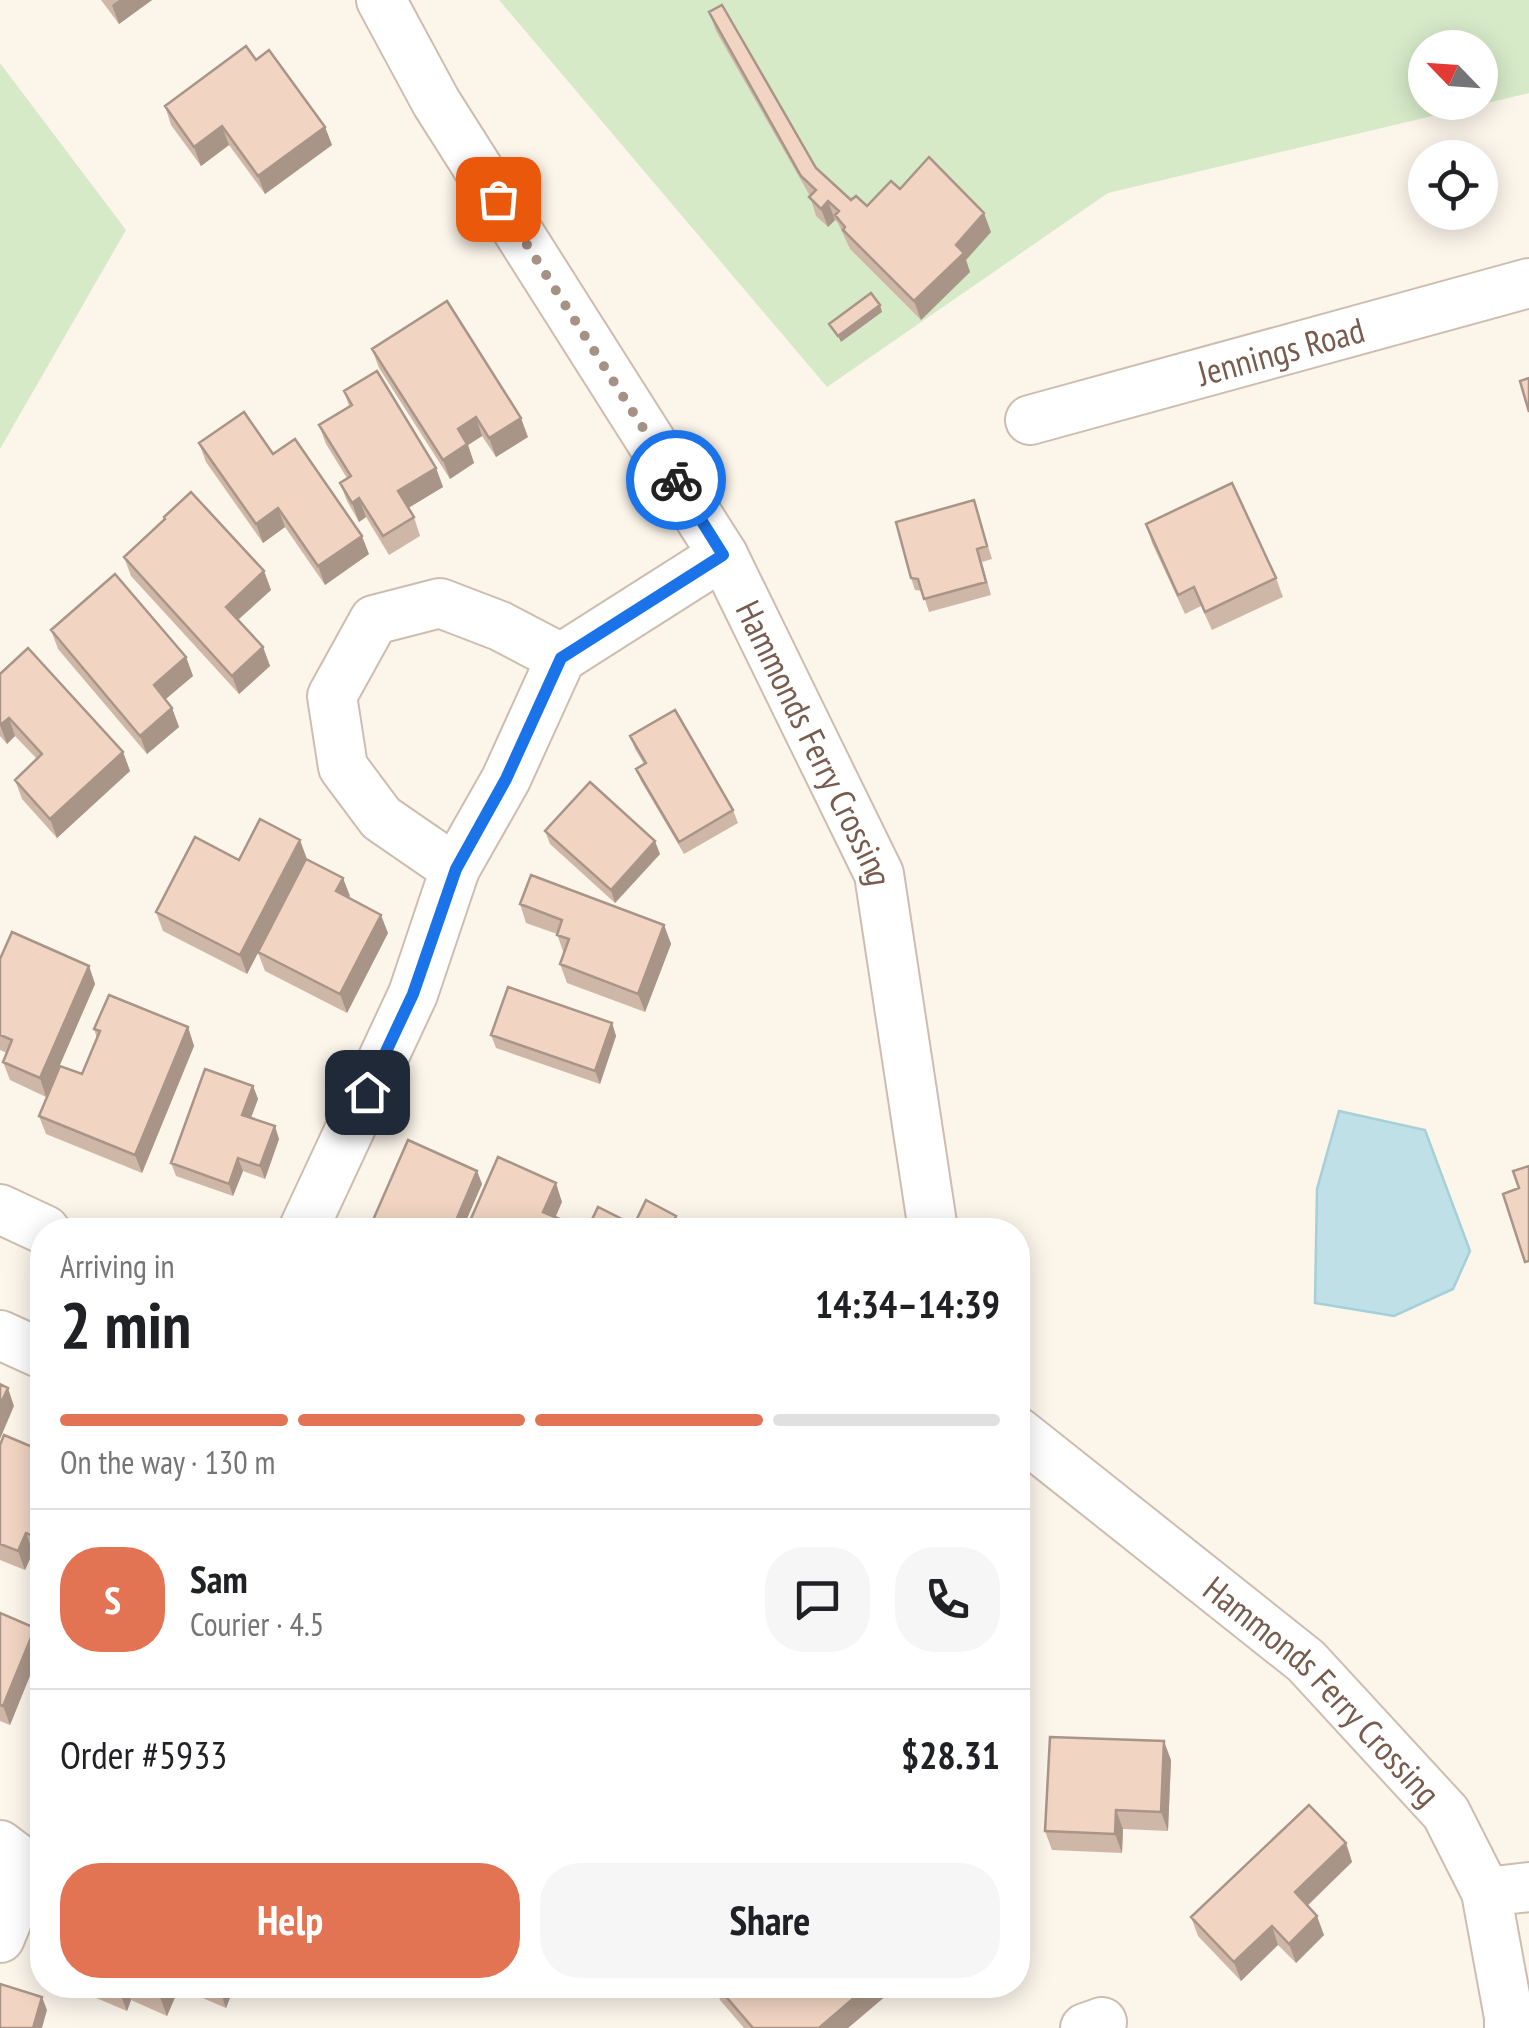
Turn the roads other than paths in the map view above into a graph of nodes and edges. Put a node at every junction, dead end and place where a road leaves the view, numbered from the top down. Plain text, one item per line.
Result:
1 (380, 0) edge
2 (1529, 284) edge
3 (1030, 420) dead end
4 (723, 555) junction
5 (561, 658) junction
6 (456, 869) junction
7 (0, 1209) edge
8 (309, 1218) edge
9 (931, 1218) edge
10 (30, 1223) edge
11 (0, 1335) edge
12 (30, 1349) edge
13 (1030, 1442) edge
14 (24, 1849) edge
15 (1507, 1890) edge
16 (0, 1938) edge
17 (1508, 2028) edge

1 - 4 street, Hammonds Ferry Crossing
2 - 3 street, Jennings Road
4 - 5 street
4 - 9 street, Hammonds Ferry Crossing
5 - 6 street
5 - 6 street
6 - 8 street
7 - 10 street
11 - 12 street
13 - 15 street, Hammonds Ferry Crossing
14 - 16 street
15 - 17 street, Hammonds Ferry Crossing

